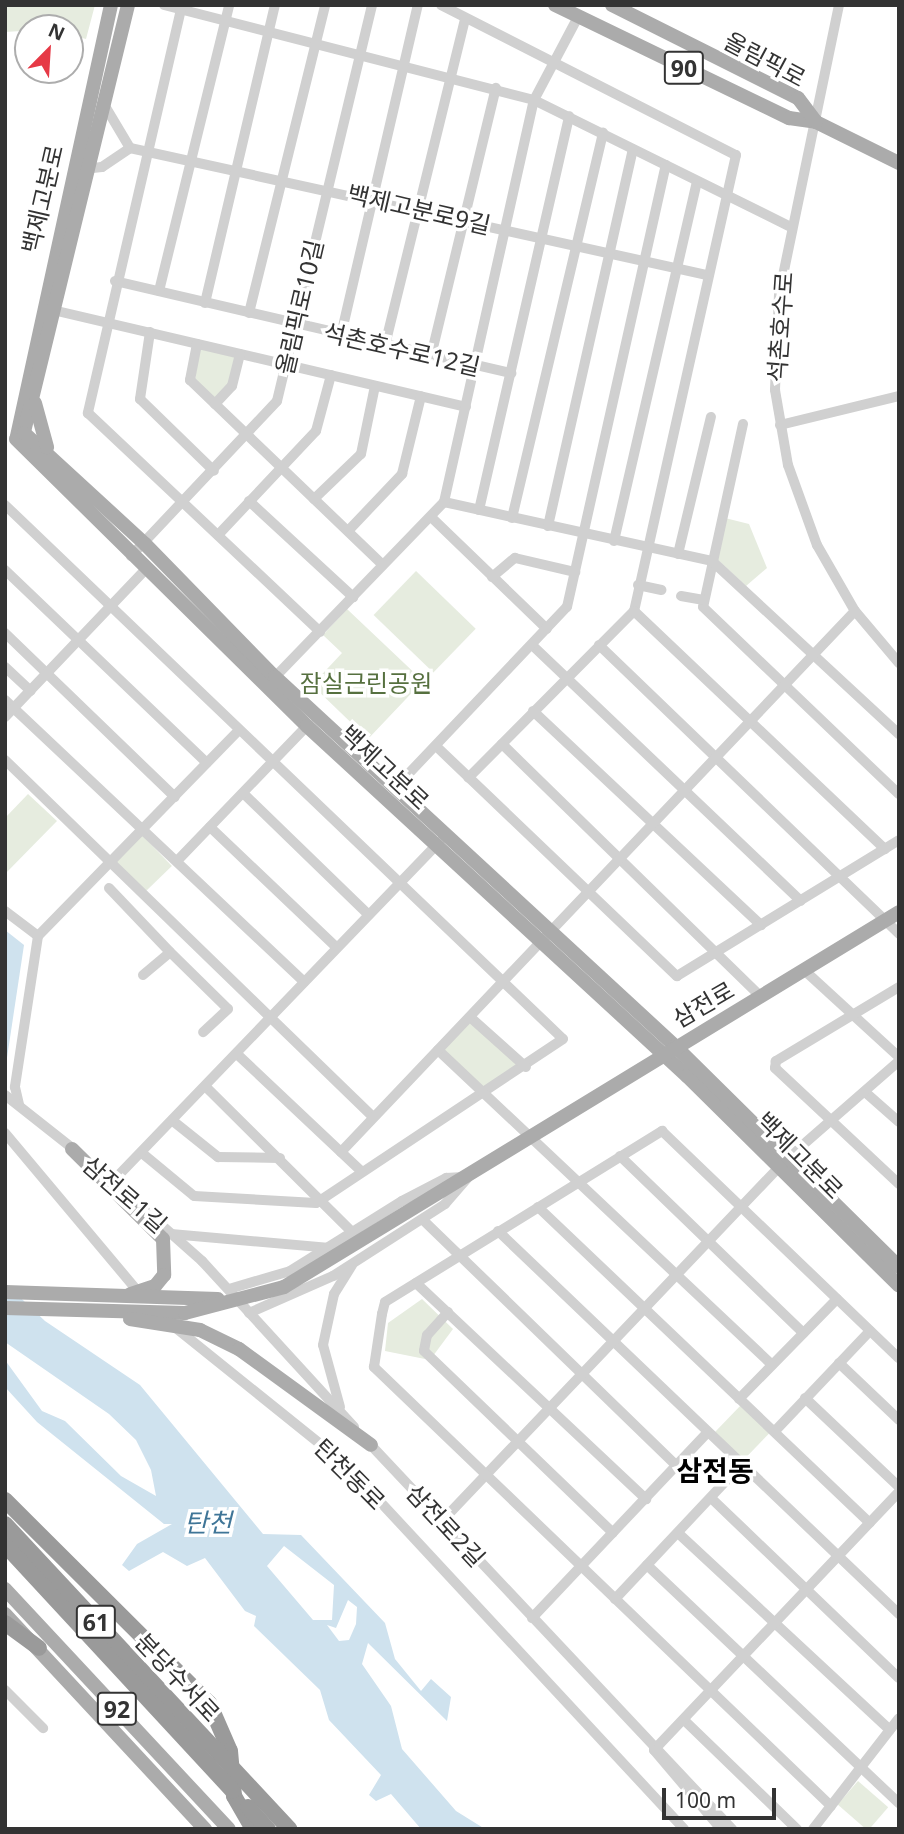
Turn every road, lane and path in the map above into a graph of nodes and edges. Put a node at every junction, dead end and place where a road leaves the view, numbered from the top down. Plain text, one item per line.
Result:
1 (111, 5) edge
2 (128, 5) edge
3 (164, 5) edge
4 (229, 5) edge
5 (275, 5) edge
6 (325, 5) edge
7 (372, 5) edge
8 (418, 5) edge
9 (441, 5) edge
10 (555, 5) edge
11 (612, 5) edge
12 (839, 5) edge
13 (181, 7) edge
14 (578, 17) junction
15 (225, 20) junction
16 (465, 20) junction
17 (269, 31) junction
18 (316, 42) junction
19 (360, 53) junction
20 (404, 64) junction
21 (554, 65) junction
22 (451, 75) junction
23 (496, 88) junction
24 (534, 100) junction
25 (105, 106) junction
26 (569, 116) junction
27 (816, 122) junction
28 (603, 133) junction
29 (130, 148) junction
30 (633, 149) junction
31 (147, 152) junction
32 (191, 162) junction
33 (899, 163) edge
34 (666, 165) junction
35 (73, 168) junction
36 (92, 171) junction
37 (237, 171) junction
38 (283, 178) junction
39 (697, 181) junction
40 (328, 188) junction
41 (724, 194) junction
42 (374, 199) junction
43 (419, 209) junction
44 (463, 219) junction
45 (791, 227) junction
46 (505, 229) junction
47 (542, 237) junction
48 (575, 244) junction
49 (610, 253) junction
50 (645, 260) junction
51 (676, 268) junction
52 (708, 275) junction
53 (115, 281) junction
54 (159, 291) junction
55 (205, 303) junction
56 (57, 311) junction
57 (249, 313) junction
58 (106, 322) junction
59 (295, 325) junction
60 (150, 332) junction
61 (341, 335) junction
62 (197, 344) junction
63 (385, 345) junction
64 (240, 354) junction
65 (431, 356) junction
66 (286, 365) junction
67 (475, 366) junction
68 (511, 373) junction
69 (26, 374) junction
70 (331, 375) junction
71 (375, 386) junction
72 (421, 396) junction
73 (899, 396) edge
74 (35, 397) junction
75 (215, 404) junction
76 (466, 407) junction
77 (5, 416) edge
78 (711, 417) dead end
79 (743, 424) dead end
80 (780, 425) junction
81 (14, 434) edge
82 (248, 436) junction
83 (56, 459) junction
84 (281, 467) junction
85 (214, 471) junction
86 (314, 499) junction
87 (250, 501) junction
88 (183, 502) junction
89 (444, 502) junction
90 (5, 505) edge
91 (479, 510) junction
92 (431, 517) junction
93 (512, 518) junction
94 (548, 526) junction
95 (348, 531) junction
96 (581, 534) junction
97 (218, 535) junction
98 (614, 541) junction
99 (145, 544) junction
100 (646, 547) junction
101 (678, 554) junction
102 (131, 556) junction
103 (712, 561) junction
104 (383, 565) junction
105 (5, 569) edge
106 (145, 569) junction
107 (575, 572) junction
108 (492, 577) junction
109 (638, 585) junction
110 (661, 590) dead end
111 (681, 596) dead end
112 (353, 597) junction
113 (704, 600) junction
114 (112, 606) junction
115 (634, 611) junction
116 (855, 611) junction
117 (547, 629) junction
118 (320, 632) junction
119 (5, 634) edge
120 (80, 640) junction
121 (532, 645) junction
122 (599, 645) junction
123 (814, 654) junction
124 (899, 663) edge
125 (5, 667) edge
126 (48, 674) junction
127 (275, 677) junction
128 (566, 678) junction
129 (784, 685) junction
130 (31, 691) junction
131 (10, 704) edge
132 (533, 711) junction
133 (5, 717) edge
134 (750, 721) junction
135 (307, 726) junction
136 (239, 730) junction
137 (899, 734) edge
138 (502, 744) junction
139 (437, 747) junction
140 (717, 756) junction
141 (273, 762) junction
142 (207, 763) junction
143 (8, 769) edge
144 (468, 778) junction
145 (394, 789) junction
146 (684, 790) junction
147 (243, 793) junction
148 (899, 794) edge
149 (175, 797) junction
150 (652, 823) junction
151 (210, 827) junction
152 (143, 829) junction
153 (899, 840) edge
154 (440, 841) junction
155 (885, 849) junction
156 (620, 857) junction
157 (177, 861) junction
158 (112, 862) junction
159 (842, 874) junction
160 (400, 884) junction
161 (109, 888) dead end
162 (587, 891) junction
163 (801, 901) junction
164 (5, 911) edge
165 (899, 912) edge
166 (369, 915) junction
167 (884, 921) junction
168 (761, 925) junction
169 (899, 934) edge
170 (38, 936) junction
171 (545, 938) junction
172 (337, 948) junction
173 (718, 951) junction
174 (170, 952) junction
175 (804, 970) junction
176 (143, 975) dead end
177 (304, 982) junction
178 (504, 984) junction
179 (897, 990) edge
180 (761, 997) junction
181 (470, 1017) junction
182 (851, 1017) junction
183 (270, 1019) junction
184 (202, 1032) dead end
185 (438, 1050) junction
186 (670, 1050) junction
187 (238, 1055) junction
188 (899, 1059) edge
189 (526, 1067) junction
190 (17, 1071) junction
191 (5, 1077) edge
192 (206, 1087) junction
193 (484, 1091) junction
194 (865, 1092) junction
195 (5, 1095) edge
196 (19, 1105) junction
197 (373, 1117) junction
198 (173, 1121) junction
199 (831, 1121) junction
200 (899, 1122) edge
201 (5, 1133) edge
202 (532, 1138) junction
203 (72, 1149) junction
204 (341, 1152) junction
205 (142, 1153) junction
206 (620, 1156) junction
207 (280, 1158) junction
208 (784, 1162) junction
209 (362, 1171) junction
210 (470, 1176) junction
211 (112, 1182) junction
212 (580, 1182) junction
213 (899, 1184) edge
214 (322, 1197) junction
215 (741, 1205) junction
216 (538, 1207) junction
217 (423, 1220) junction
218 (498, 1231) junction
219 (353, 1233) junction
220 (171, 1234) junction
221 (708, 1239) junction
222 (332, 1248) junction
223 (458, 1255) junction
224 (353, 1264) junction
225 (318, 1265) junction
226 (899, 1267) edge
227 (675, 1273) junction
228 (416, 1283) junction
229 (899, 1286) edge
230 (229, 1289) junction
231 (5, 1292) edge
232 (76, 1295) junction
233 (837, 1299) junction
234 (237, 1300) joint
235 (644, 1306) junction
236 (5, 1308) edge
237 (80, 1312) junction
238 (448, 1312) junction
239 (249, 1313) junction
240 (870, 1331) junction
241 (803, 1333) junction
242 (611, 1340) junction
243 (899, 1358) edge
244 (839, 1363) junction
245 (772, 1365) junction
246 (581, 1373) junction
247 (805, 1398) junction
248 (739, 1399) junction
249 (549, 1407) junction
250 (344, 1416) junction
251 (899, 1420) edge
252 (775, 1431) junction
253 (707, 1433) junction
254 (517, 1441) junction
255 (371, 1445) junction
256 (741, 1465) junction
257 (677, 1466) junction
258 (486, 1475) junction
259 (899, 1489) edge
260 (711, 1498) junction
261 (646, 1499) junction
262 (7, 1501) edge
263 (442, 1521) junction
264 (870, 1523) junction
265 (5, 1524) edge
266 (613, 1533) junction
267 (678, 1533) junction
268 (5, 1545) edge
269 (839, 1556) junction
270 (647, 1565) junction
271 (579, 1567) junction
272 (5, 1588) edge
273 (807, 1590) junction
274 (615, 1599) junction
275 (5, 1614) edge
276 (899, 1614) edge
277 (532, 1618) junction
278 (5, 1623) edge
279 (775, 1623) junction
280 (39, 1648) junction
281 (743, 1657) junction
282 (899, 1678) edge
283 (5, 1690) edge
284 (711, 1691) junction
285 (899, 1718) edge
286 (684, 1720) junction
287 (181, 1725) junction
288 (43, 1728) dead end
289 (890, 1730) junction
290 (654, 1750) junction
291 (860, 1770) junction
292 (898, 1800) edge
293 (831, 1806) junction
294 (205, 1829) edge
295 (229, 1829) edge
296 (253, 1829) edge
297 (268, 1829) edge
298 (289, 1829) edge
299 (684, 1829) edge
300 (721, 1829) edge
301 (732, 1829) edge
302 (797, 1829) edge
303 (813, 1829) edge

1 - 35 main road, 백제고분로
2 - 25 main road, 백제고분로
3 - 13 street
4 - 15 street
5 - 17 street
6 - 18 street
7 - 19 street, 올림픽로10길
8 - 20 street
9 - 16 street
10 - 14 main road, 올림픽로 / 90
11 - 27 main road, 올림픽로 / 90
12 - 27 street, 석촌호수로
13 - 15 street
13 - 31 street
14 - 21 street
14 - 27 main road, 올림픽로 / 90
15 - 17 street
15 - 32 street
16 - 21 street
16 - 22 street
17 - 18 street
17 - 37 street
18 - 19 street
18 - 38 street
19 - 20 street
19 - 40 street, 올림픽로10길
20 - 22 street
20 - 42 street
21 - 24 street
21 - 41 street
22 - 23 street
22 - 43 street
23 - 24 street
23 - 44 street
24 - 26 street
24 - 46 street
25 - 29 street
25 - 36 main road, 백제고분로
26 - 28 street
26 - 47 street
27 - 33 main road, 올림픽로 / 90
27 - 45 street, 석촌호수로
28 - 30 street
28 - 48 street
29 - 31 street, 백제고분로9길
29 - 36 street
30 - 34 street
30 - 49 street
31 - 32 street, 백제고분로9길
31 - 53 street
32 - 37 street, 백제고분로9길
32 - 54 street
34 - 39 street
34 - 50 street
35 - 36 street
35 - 69 main road, 백제고분로
36 - 56 main road, 백제고분로
37 - 38 street, 백제고분로9길
37 - 55 street
38 - 40 street, 백제고분로9길
38 - 57 street
39 - 41 street
39 - 51 street
40 - 42 street, 백제고분로9길
40 - 59 street, 올림픽로10길
41 - 45 street
41 - 52 street
42 - 43 street, 백제고분로9길
42 - 61 street
43 - 44 street, 백제고분로9길
43 - 63 street
44 - 46 street, 백제고분로9길
44 - 65 street
45 - 80 street, 석촌호수로
46 - 47 street, 백제고분로9길
46 - 67 street
47 - 48 street, 백제고분로9길
47 - 68 street
48 - 49 street, 백제고분로9길
48 - 93 street
49 - 50 street, 백제고분로9길
49 - 94 street
50 - 51 street, 백제고분로9길
50 - 96 street
51 - 52 street, 백제고분로9길
51 - 98 street
52 - 100 street
53 - 54 street, 석촌호수로12길
53 - 58 street
54 - 55 street, 석촌호수로12길
55 - 57 street, 석촌호수로12길
56 - 58 street
56 - 74 main road, 백제고분로
57 - 59 street, 석촌호수로12길
58 - 60 street
58 - 88 street
59 - 61 street, 석촌호수로12길
59 - 66 street, 올림픽로10길
60 - 62 street
60 - 85 street
61 - 63 street, 석촌호수로12길
62 - 64 street
62 - 75 street
63 - 65 street, 석촌호수로12길
64 - 66 street
64 - 75 street
65 - 67 street, 석촌호수로12길
66 - 70 street
66 - 82 street, 올림픽로10길
67 - 68 street, 석촌호수로12길
67 - 76 street
68 - 91 street, 석촌호수로12길
69 - 77 main road
69 - 81 main road, 백제고분로
70 - 71 street
70 - 84 street
71 - 72 street
71 - 86 street
72 - 76 street
72 - 95 street
73 - 80 street
74 - 81 main road, 백제고분로
74 - 83 main road
75 - 82 street
76 - 89 street
78 - 101 street
79 - 103 street
80 - 116 street, 석촌호수로
81 - 83 main road, 백제고분로
81 - 102 main road, 백제고분로
82 - 84 street
82 - 85 street, 올림픽로10길
83 - 99 main road, 백제고분로
84 - 86 street
84 - 87 street
85 - 88 street, 올림픽로10길
86 - 95 street
87 - 97 street
87 - 112 street
88 - 97 street
88 - 99 street, 올림픽로10길
89 - 91 street
89 - 92 street
90 - 114 street
91 - 93 street
92 - 104 street
92 - 108 street
93 - 94 street
94 - 96 street
95 - 104 street
96 - 98 street
96 - 107 street
97 - 118 street
98 - 100 street
99 - 102 street, 올림픽로10길
99 - 127 main road, 백제고분로
100 - 101 street
100 - 109 street
101 - 103 street
102 - 106 main road, 백제고분로
103 - 113 street
103 - 123 street
104 - 112 street
105 - 120 street
106 - 114 street
106 - 135 main road, 백제고분로
107 - 108 street
107 - 117 street
108 - 117 street
109 - 110 street
109 - 115 street
111 - 113 street
112 - 118 street
113 - 129 street
114 - 120 street
114 - 136 street
115 - 122 street
115 - 134 street
116 - 123 street
116 - 124 street, 석촌호수로
117 - 121 street
118 - 127 street
119 - 126 street
120 - 126 street
120 - 142 street
121 - 128 street
121 - 139 street
122 - 128 street
122 - 140 street
123 - 129 street
123 - 137 street
125 - 130 street
126 - 130 street
126 - 149 street
127 - 145 main road, 백제고분로
128 - 132 street
128 - 146 street
129 - 134 street
129 - 148 street
130 - 131 street
131 - 133 street
131 - 152 street
132 - 138 street
132 - 150 street
134 - 140 street
134 - 155 street
135 - 141 street
135 - 154 main road, 백제고분로
136 - 141 street
136 - 142 street
138 - 144 street
138 - 156 street
139 - 144 street
139 - 145 street
140 - 146 street
140 - 159 street
141 - 147 street
141 - 160 street
142 - 149 street
143 - 158 street
144 - 162 street
145 - 154 main road, 백제고분로
146 - 150 street
146 - 163 street
147 - 151 street
147 - 166 street
149 - 152 street
150 - 156 street
150 - 168 street
151 - 157 street
151 - 172 street
152 - 157 street
152 - 158 street
153 - 155 street
154 - 160 street
154 - 171 main road, 백제고분로
155 - 159 street
156 - 162 street
156 - 173 street
157 - 177 street
158 - 170 street
158 - 183 street
159 - 163 street
159 - 167 street
160 - 166 street
160 - 178 street
161 - 174 street
162 - 171 street
162 - 173 street
163 - 168 street
164 - 170 street
165 - 167 main road, 삼전로
166 - 172 street
167 - 169 street
167 - 175 main road, 삼전로
168 - 173 street
170 - 190 street
171 - 178 street
171 - 186 main road, 백제고분로
172 - 177 street
173 - 180 street
174 - 176 street
174 - 184 street
175 - 180 main road, 삼전로
175 - 182 street
177 - 183 street
178 - 181 street
178 - 189 street
179 - 182 street
180 - 186 main road, 삼전로
181 - 185 street
181 - 189 street
182 - 188 street
182 - 199 street
183 - 187 street
183 - 197 street
185 - 193 street
185 - 197 street
186 - 202 main road, 삼전로
186 - 208 main road, 백제고분로
187 - 192 street
187 - 204 street
188 - 194 street
189 - 193 street
190 - 191 street
190 - 196 street
192 - 198 street
192 - 207 street
193 - 202 street
193 - 209 street
194 - 199 street
194 - 200 street
195 - 196 street, 삼전로1길
196 - 203 street, 삼전로1길
197 - 204 street
198 - 205 street
198 - 207 street
199 - 208 street
199 - 213 street
201 - 299 street, 탄천동로
202 - 210 main road, 삼전로
202 - 212 street
203 - 211 street, 삼전로1길
203 - 232 main road
204 - 209 street
205 - 211 street
205 - 214 street
206 - 212 street
206 - 215 street
206 - 221 street
207 - 214 street
208 - 215 street
208 - 226 main road, 백제고분로
208 - 229 main road, 백제고분로
209 - 214 street
210 - 217 street
210 - 219 street
210 - 225 main road, 삼전로
211 - 220 street, 삼전로1길
212 - 216 street
212 - 227 street
214 - 219 street
215 - 221 street
215 - 233 street
216 - 218 street
216 - 235 street
217 - 223 street
217 - 224 street
218 - 223 street
218 - 242 street
219 - 222 street
220 - 222 street
220 - 230 street, 삼전로1길
221 - 227 street
221 - 241 street
222 - 230 street
223 - 228 street
223 - 246 street
224 - 239 street
224 - 250 street
225 - 232 main road
225 - 237 main road
227 - 235 street
227 - 245 street
228 - 238 street
228 - 258 street
230 - 234 street, 삼전로1길
231 - 232 main road
233 - 240 street
233 - 241 street
234 - 239 street, 삼전로2길
235 - 242 street
235 - 248 street
236 - 237 main road
237 - 255 main road
238 - 249 street
238 - 254 street
239 - 250 street, 삼전로2길
240 - 243 street
240 - 244 street
241 - 245 street
242 - 246 street
242 - 253 street
244 - 247 street
244 - 251 street
245 - 248 street
246 - 249 street
246 - 257 street
247 - 252 street
247 - 259 street
248 - 252 street
249 - 254 street
249 - 261 street
250 - 255 street, 삼전로2길
252 - 264 street
253 - 256 street
253 - 257 street
254 - 258 street
254 - 266 street
255 - 263 street, 삼전로2길
256 - 260 street
256 - 269 street
257 - 261 street
258 - 263 street
258 - 271 street
259 - 264 street
260 - 267 street
260 - 273 street
261 - 266 street
262 - 296 highway
263 - 277 street, 삼전로2길
264 - 269 street
265 - 287 highway, 분당수서로 / 61
266 - 271 street
267 - 270 street
267 - 279 street
268 - 287 highway, 분당수서로 / 61
269 - 273 street
269 - 276 street
270 - 274 street
270 - 281 street
271 - 274 street
271 - 277 street
272 - 295 main road, 92
273 - 279 street
273 - 282 street
274 - 284 street
275 - 280 main road, 92
277 - 290 street, 삼전로2길
278 - 280 highway
279 - 281 street
279 - 289 street
280 - 294 main road, 92
281 - 284 street
281 - 291 street
283 - 288 street
284 - 286 street
284 - 293 street
285 - 289 street
286 - 290 street
286 - 302 street
287 - 297 highway, 분당수서로 / 61
287 - 298 highway, 분당수서로 / 61
289 - 291 street
290 - 300 street
290 - 301 street
291 - 292 street
291 - 293 street
293 - 303 street

